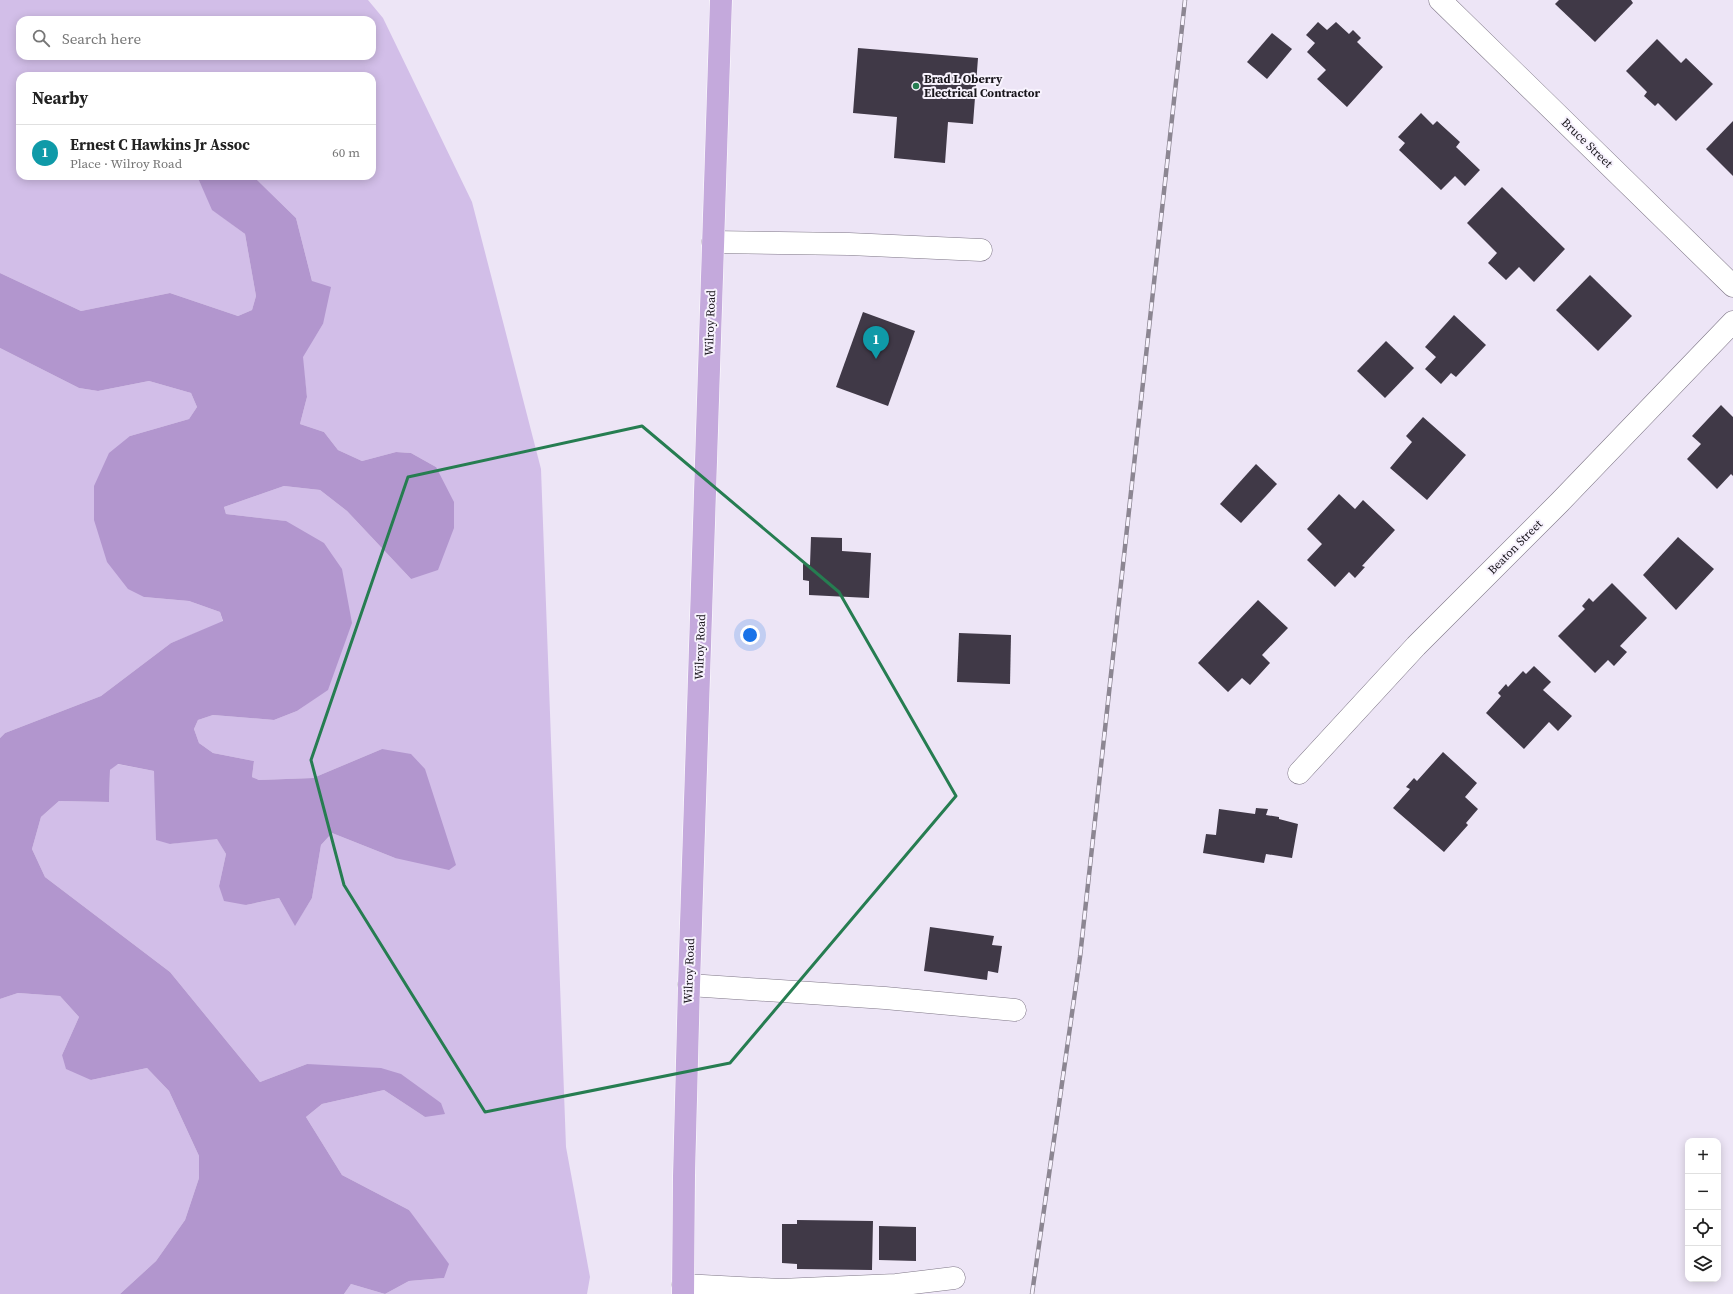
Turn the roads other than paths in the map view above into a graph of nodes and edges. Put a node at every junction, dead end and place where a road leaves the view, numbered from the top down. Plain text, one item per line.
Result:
1 (721, 0) edge
2 (1440, 0) edge
3 (712, 242) junction
4 (981, 250) dead end
5 (1733, 286) edge
6 (1733, 322) edge
7 (1299, 773) dead end
8 (689, 984) junction
9 (1015, 1010) dead end
10 (954, 1278) dead end
11 (683, 1290) edge

1 - 3 main road, Wilroy Road
2 - 5 street, Bruce Street
3 - 4 street
3 - 8 main road, Wilroy Road
6 - 7 street, Beaton Street
8 - 9 street
8 - 11 main road, Wilroy Road
10 - 11 street

